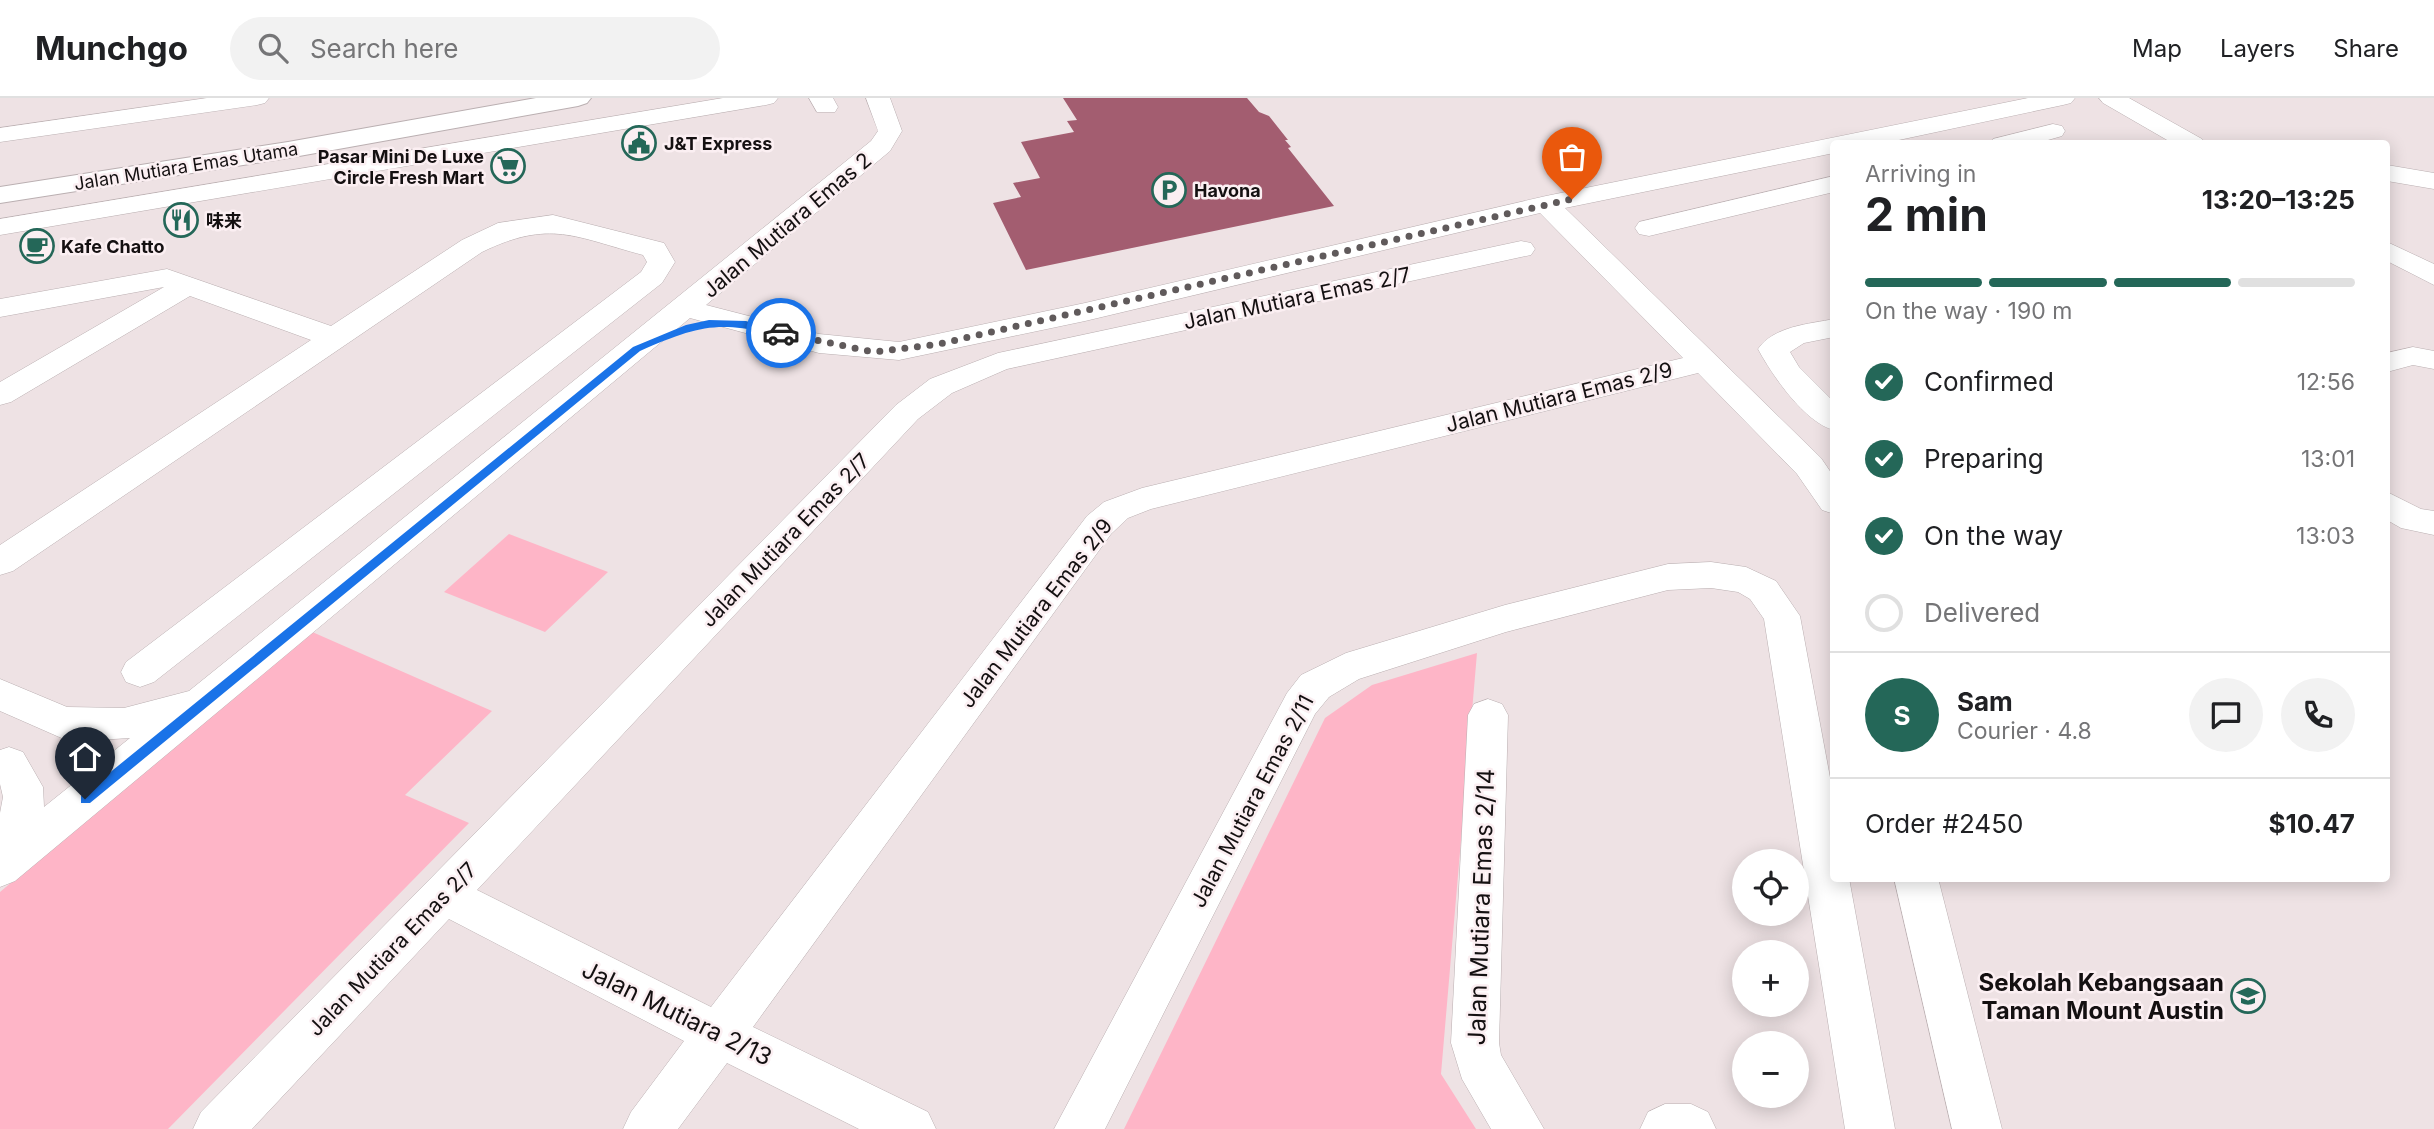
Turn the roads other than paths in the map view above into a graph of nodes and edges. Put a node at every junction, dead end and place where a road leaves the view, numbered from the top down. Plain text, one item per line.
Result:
1 (257, 98) edge
2 (766, 98) edge
3 (878, 98) edge
4 (2063, 98) edge
5 (2083, 98) edge
6 (2111, 98) edge
7 (590, 100) edge
8 (503, 104) edge
9 (578, 129) junction
10 (2053, 131) dead end
11 (0, 135) edge
12 (1860, 140) edge
13 (2018, 140) edge
14 (2156, 140) edge
15 (2186, 140) edge
16 (1830, 146) edge
17 (2390, 174) edge
18 (0, 180) edge
19 (2434, 181) edge
20 (1830, 185) edge
21 (0, 195) edge
22 (1546, 204) junction
23 (0, 227) edge
24 (1649, 228) dead end
25 (1521, 249) dead end
26 (2390, 252) edge
27 (742, 262) junction
28 (2390, 269) edge
29 (2434, 276) edge
30 (188, 285) junction
31 (2434, 292) edge
32 (0, 308) edge
33 (686, 308) junction
34 (746, 324) junction
35 (1830, 329) edge
36 (335, 338) junction
37 (636, 349) junction
38 (1773, 349) joint
39 (2434, 360) edge
40 (1703, 362) junction
41 (2390, 362) edge
42 (0, 395) edge
43 (1830, 416) edge
44 (1830, 496) edge
45 (2390, 506) edge
46 (2434, 523) edge
47 (0, 562) edge
48 (261, 656) junction
49 (140, 672) dead end
50 (0, 694) edge
51 (1488, 715) dead end
52 (60, 722) junction
53 (137, 757) junction
54 (5, 762) edge
55 (85, 799) junction
56 (0, 848) edge
57 (0, 868) edge
58 (1917, 882) edge
59 (444, 895) junction
60 (719, 1032) junction
61 (218, 1129) edge
62 (648, 1129) edge
63 (911, 1129) edge
64 (1079, 1129) edge
65 (1519, 1129) edge
66 (1665, 1129) edge
67 (1691, 1129) edge
68 (1870, 1129) edge
69 (1977, 1129) edge

1 - 11 street
2 - 9 street
3 - 27 street, Jalan Mutiara Emas 2
4 - 12 street
5 - 14 street
6 - 15 street
7 - 8 main road, Jalan Mutiara Emas Utama
7 - 9 street
8 - 9 street
8 - 18 main road, Jalan Mutiara Emas Utama
8 - 21 main road, Jalan Mutiara Emas Utama
9 - 23 street
10 - 13 street
16 - 22 street
17 - 19 street
20 - 24 street
22 - 34 street
22 - 40 street
25 - 59 street, Jalan Mutiara Emas 2/7
26 - 29 street
27 - 33 street, Jalan Mutiara Emas 2
27 - 34 street
28 - 31 street
30 - 32 street
30 - 36 street
30 - 42 street
33 - 34 street
33 - 37 street, Jalan Mutiara Emas 2
34 - 37 street
35 - 38 street
36 - 47 street
36 - 49 street
37 - 48 street, Jalan Mutiara Emas 2
38 - 43 street
39 - 41 street
40 - 44 street
40 - 60 street, Jalan Mutiara Emas 2/9
45 - 46 street
48 - 52 street
48 - 53 street, Jalan Mutiara Emas 2
50 - 52 street
51 - 65 street, Jalan Mutiara Emas 2/14
52 - 53 street
53 - 55 street, Jalan Mutiara Emas 2
54 - 55 street
54 - 56 street
55 - 57 street, Jalan Mutiara Emas 2
58 - 69 street
59 - 60 street, Jalan Mutiara 2/13
59 - 61 street, Jalan Mutiara Emas 2/7
60 - 62 street, Jalan Mutiara Emas 2/9
60 - 63 street, Jalan Mutiara 2/13
64 - 68 street, Jalan Mutiara Emas 2/11
66 - 67 street

